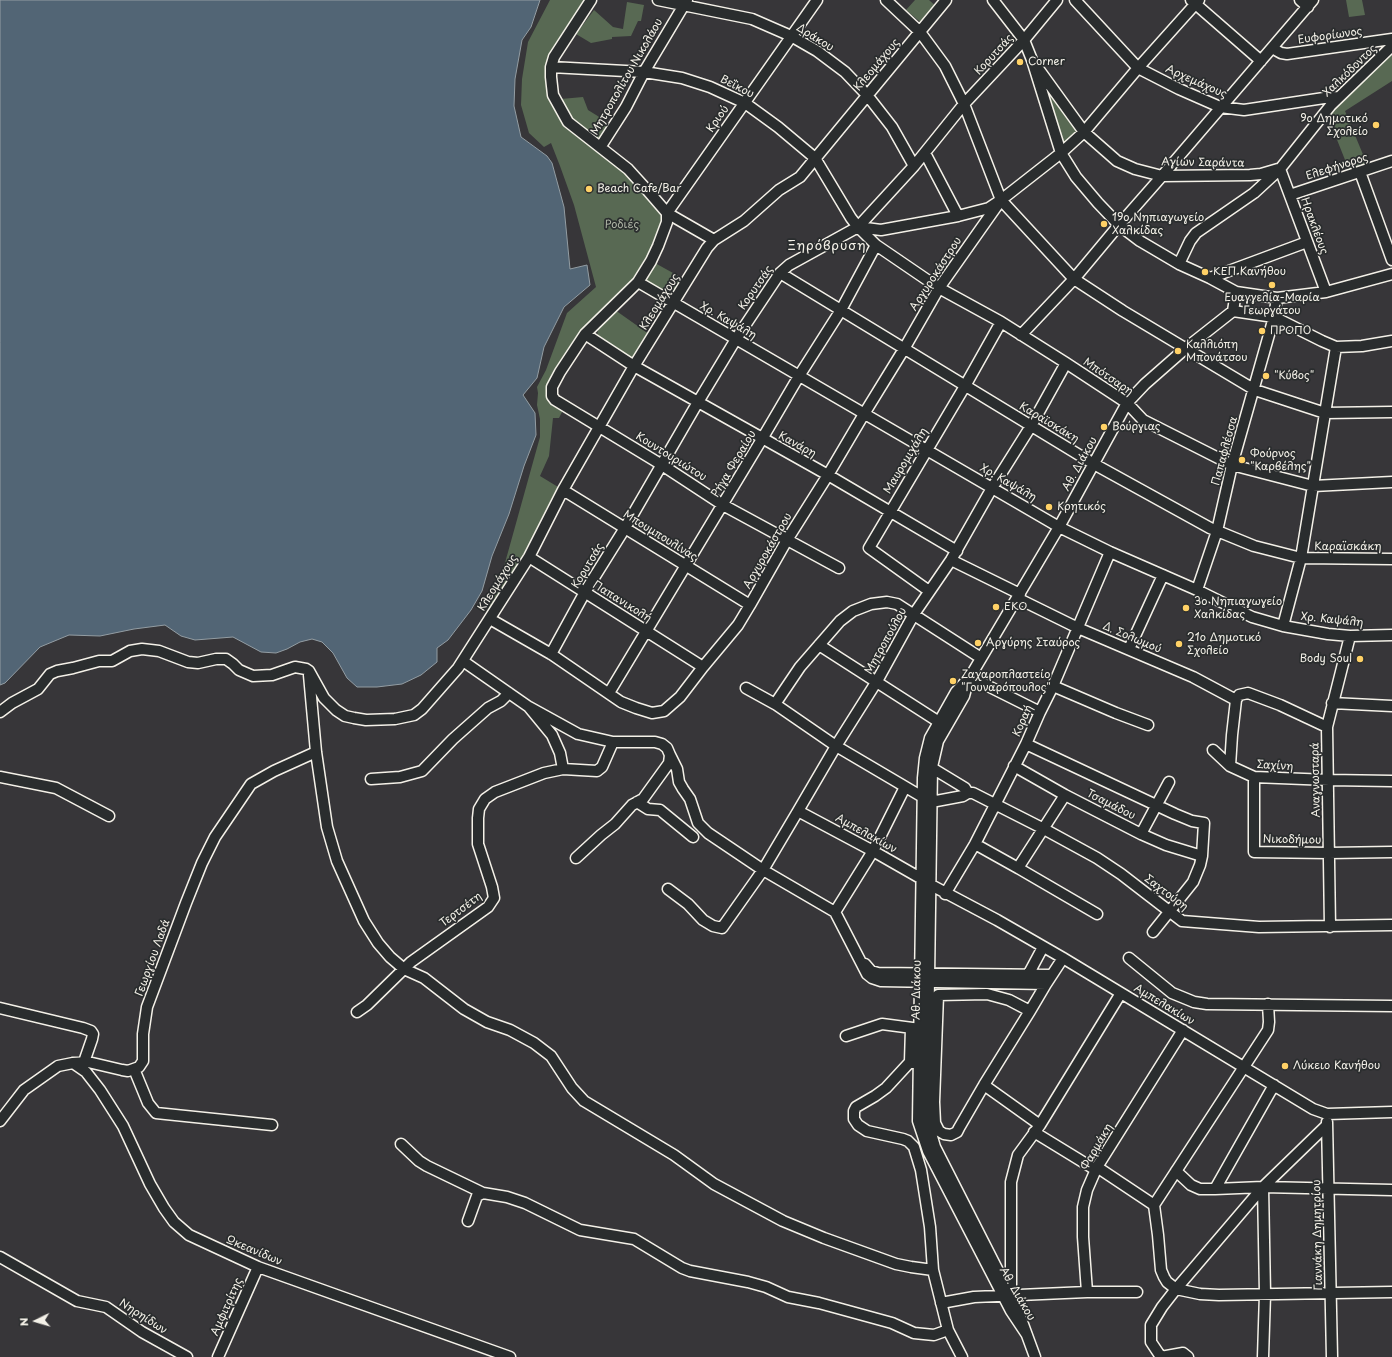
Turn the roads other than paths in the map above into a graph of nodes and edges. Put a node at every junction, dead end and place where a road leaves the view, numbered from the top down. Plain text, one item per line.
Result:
1 (591, 0) edge
2 (658, 0) edge
3 (817, 0) edge
4 (886, 0) edge
5 (946, 0) edge
6 (993, 0) edge
7 (1057, 0) edge
8 (1075, 0) edge
9 (1300, 0) edge
10 (1195, 1) edge
11 (685, 3) edge
12 (1311, 3) edge
13 (920, 32) junction
14 (791, 36) junction
15 (1392, 39) edge
16 (1024, 40) junction
17 (1392, 46) edge
18 (1272, 48) junction
19 (1032, 60) junction
20 (1261, 61) junction
21 (551, 67) junction
22 (1138, 68) junction
23 (644, 72) junction
24 (867, 95) junction
25 (1339, 97) junction
26 (745, 103) junction
27 (964, 104) junction
28 (1220, 107) junction
29 (1084, 132) junction
30 (601, 146) junction
31 (925, 153) junction
32 (1061, 153) junction
33 (815, 158) junction
34 (1392, 161) edge
35 (914, 166) junction
36 (1280, 169) junction
37 (1360, 172) junction
38 (1162, 176) junction
39 (1290, 195) junction
40 (1001, 200) junction
41 (667, 214) junction
42 (958, 216) junction
43 (1119, 225) junction
44 (858, 227) junction
45 (714, 240) junction
46 (1307, 242) junction
47 (876, 245) junction
48 (1392, 260) edge
49 (1179, 264) junction
50 (780, 273) junction
51 (1392, 274) edge
52 (1210, 278) junction
53 (1074, 279) junction
54 (638, 282) junction
55 (939, 288) junction
56 (1236, 292) junction
57 (1326, 292) junction
58 (1277, 298) junction
59 (673, 303) junction
60 (841, 310) junction
61 (1233, 311) junction
62 (1274, 317) junction
63 (1002, 322) junction
64 (585, 334) junction
65 (1021, 335) junction
66 (736, 339) junction
67 (1392, 340) edge
68 (1336, 347) junction
69 (1186, 348) junction
70 (904, 349) junction
71 (1066, 362) junction
72 (634, 366) junction
73 (798, 376) junction
74 (965, 386) junction
75 (1255, 390) junction
76 (698, 402) junction
77 (1127, 403) junction
78 (1392, 412) edge
79 (1325, 413) junction
80 (864, 414) junction
81 (1031, 426) junction
82 (600, 427) junction
83 (762, 439) junction
84 (926, 450) junction
85 (1094, 464) junction
86 (662, 465) junction
87 (1232, 465) junction
88 (828, 475) junction
89 (1392, 482) edge
90 (1313, 486) junction
91 (992, 488) junction
92 (563, 490) junction
93 (723, 505) junction
94 (890, 512) junction
95 (1059, 527) junction
96 (625, 528) junction
97 (1217, 531) junction
98 (787, 540) junction
99 (957, 551) junction
100 (1110, 552) junction
101 (528, 557) junction
102 (1301, 558) junction
103 (1392, 559) edge
104 (951, 560) junction
105 (686, 567) junction
106 (839, 568) dead end
107 (1163, 575) junction
108 (1197, 590) junction
109 (930, 591) junction
110 (585, 592) junction
111 (1018, 596) junction
112 (747, 603) junction
113 (914, 614) junction
114 (490, 619) junction
115 (1283, 626) junction
116 (1078, 628) junction
117 (647, 632) junction
118 (1392, 635) edge
119 (1350, 636) junction
120 (819, 645) junction
121 (1129, 649) junction
122 (550, 654) junction
123 (981, 658) junction
124 (460, 665) junction
125 (703, 667) junction
126 (309, 671) junction
127 (970, 677) junction
128 (877, 682) junction
129 (1053, 686) junction
130 (746, 688) dead end
131 (509, 693) junction
132 (609, 693) junction
133 (1238, 698) junction
134 (1332, 703) junction
135 (775, 704) junction
136 (1392, 706) edge
137 (529, 707) junction
138 (0, 712) edge
139 (1040, 712) junction
140 (939, 722) junction
141 (1148, 725) dead end
142 (1327, 727) junction
143 (614, 742) junction
144 (1026, 744) junction
145 (836, 746) junction
146 (1213, 750) dead end
147 (316, 752) junction
148 (670, 755) junction
149 (1014, 766) junction
150 (1230, 766) junction
151 (932, 768) junction
152 (563, 769) junction
153 (0, 777) edge
154 (1254, 777) junction
155 (371, 779) dead end
156 (1329, 780) junction
157 (1392, 781) edge
158 (1169, 782) dead end
159 (906, 787) junction
160 (968, 792) junction
161 (1065, 795) junction
162 (927, 800) junction
163 (637, 802) junction
164 (1157, 804) junction
165 (995, 805) junction
166 (798, 811) junction
167 (109, 816) dead end
168 (1044, 829) junction
169 (1141, 834) junction
170 (693, 837) dead end
171 (976, 844) junction
172 (873, 851) junction
173 (1392, 852) edge
174 (1329, 853) junction
175 (1202, 856) junction
176 (576, 858) dead end
177 (1018, 868) junction
178 (763, 870) junction
179 (926, 882) junction
180 (668, 889) dead end
181 (945, 894) junction
182 (1169, 911) junction
183 (835, 912) junction
184 (1097, 914) dead end
185 (1392, 925) edge
186 (1330, 927) junction
187 (1153, 932) dead end
188 (1042, 947) junction
189 (1063, 958) junction
190 (1129, 958) dead end
191 (404, 969) junction
192 (1028, 975) junction
193 (925, 977) junction
194 (1049, 980) junction
195 (1122, 993) junction
196 (1268, 1004) junction
197 (1392, 1006) edge
198 (0, 1008) edge
199 (1030, 1011) junction
200 (357, 1012) dead end
201 (915, 1028) junction
202 (1183, 1030) junction
203 (846, 1036) dead end
204 (84, 1062) junction
205 (73, 1063) junction
206 (914, 1063) junction
207 (1244, 1067) junction
208 (134, 1069) junction
209 (984, 1085) junction
210 (1274, 1085) junction
211 (1392, 1112) edge
212 (1327, 1114) junction
213 (0, 1121) edge
214 (272, 1125) dead end
215 (1327, 1126) junction
216 (1037, 1128) junction
217 (401, 1144) dead end
218 (1096, 1169) junction
219 (1176, 1171) junction
220 (1263, 1186) junction
221 (1329, 1188) junction
222 (1215, 1189) junction
223 (1392, 1190) edge
224 (483, 1193) junction
225 (1154, 1205) junction
226 (468, 1221) dead end
227 (0, 1257) edge
228 (258, 1266) junction
229 (933, 1270) junction
230 (1176, 1289) junction
231 (1087, 1292) junction
232 (1137, 1292) dead end
233 (1392, 1292) edge
234 (1331, 1293) junction
235 (1265, 1294) junction
236 (1007, 1296) junction
237 (941, 1304) junction
238 (948, 1330) junction
239 (187, 1357) edge
240 (218, 1357) edge
241 (510, 1357) edge
242 (962, 1357) edge
243 (1035, 1357) edge
244 (1161, 1357) edge
245 (1188, 1357) edge
246 (1263, 1357) edge
247 (1332, 1357) edge

1 - 21 street
2 - 11 street, Δράκου
3 - 14 street, Κριού
4 - 13 street
5 - 13 street, Κλεομάχους
6 - 16 street
7 - 16 street, Κορυτσάς
8 - 22 street, Αρχεμάχους
9 - 12 street
10 - 20 street
10 - 22 street, Αργυροκάστρου
11 - 14 street, Δράκου
11 - 23 street, Μητροπολίτου Νικολάου
12 - 18 street
13 - 24 street, Κλεομάχους
13 - 27 street
14 - 24 street, Δράκου
14 - 26 street, Κριού
15 - 18 street, Ευφορίωνος
16 - 19 street
16 - 27 street, Κορυτσάς
17 - 25 street, Χαλκόδοντος
18 - 20 street
19 - 29 street, Αγίων Σαράντα
19 - 32 street
20 - 28 street
21 - 23 street, Βεΐκου
21 - 30 street
22 - 28 street, Αρχεμάχους
22 - 29 street, Αργυροκάστρου
23 - 26 street, Βεΐκου
23 - 30 street, Μητροπολίτου Νικολάου
24 - 33 street, Κλεομάχους
24 - 35 street, Δράκου
25 - 28 street, Αρχεμάχους
25 - 36 street, Χαλκόδοντος
26 - 33 street, Βεΐκου
26 - 41 street, Κριού
27 - 31 street, Κορυτσάς
27 - 40 street
28 - 38 street
29 - 32 street, Αργυροκάστρου
29 - 38 street, Αγίων Σαράντα
30 - 41 street
31 - 35 street, Κορυτσάς
31 - 42 street
32 - 40 street, Αργυροκάστρου
32 - 43 street
33 - 44 street, Βεΐκου
33 - 45 street, Κλεομάχους
34 - 37 street, Ελεφήνορος
35 - 44 street, Κορυτσάς
36 - 38 street, Αγίων Σαράντα
36 - 39 street, Ηρακλέους
36 - 49 street, Χαλκόδοντος
37 - 39 street, Ελεφήνορος
37 - 48 street
38 - 43 street
39 - 46 street, Ηρακλέους
40 - 42 street
40 - 53 street
40 - 55 street, Αργυροκάστρου
41 - 45 street
41 - 54 street
42 - 44 street
43 - 49 street
43 - 53 street
44 - 47 street, Μπότσαρη
44 - 50 street, Κορυτσάς
45 - 59 street, Κλεομάχους
46 - 52 street
46 - 57 street, Ηρακλέους
47 - 55 street, Μπότσαρη
47 - 60 street, Ρήγα Φεραίου
49 - 52 street
50 - 60 street, Καραϊσκάκη
50 - 66 street, Κορυτσάς
51 - 57 street
52 - 56 street
53 - 65 street
53 - 69 street
54 - 59 street, Χρ. Καψάλη
54 - 64 street
55 - 63 street, Μπότσαρη
55 - 70 street, Αργυροκάστρου
56 - 58 street
56 - 61 street
57 - 58 street
58 - 62 street, Παπαφλέσσα
59 - 66 street, Χρ. Καψάλη
59 - 72 street, Κλεομάχους
60 - 70 street, Καραϊσκάκη
60 - 73 street, Ρήγα Φεραίου
61 - 62 street
61 - 69 street, Αθ. Διάκου
62 - 68 street
62 - 75 street, Παπαφλέσσα
63 - 65 street, Μπότσαρη
63 - 74 street, Μαυρομιχάλη
64 - 72 street, Κανάρη
64 - 82 street, Κουντουριώτου
65 - 71 street, Μπότσαρη
66 - 73 street, Χρ. Καψάλη
66 - 76 street, Κορυτσάς
67 - 68 street
68 - 79 street
69 - 75 street
69 - 77 street, Αθ. Διάκου
70 - 74 street, Καραϊσκάκη
70 - 80 street, Αργυροκάστρου
71 - 77 street, Μπότσαρη
71 - 81 street, Μητροπούλου
72 - 76 street, Κανάρη
72 - 82 street, Κλεομάχους
73 - 80 street, Χρ. Καψάλη
73 - 83 street, Ρήγα Φεραίου
74 - 81 street, Καραϊσκάκη
74 - 84 street, Μαυρομιχάλη
75 - 79 street
75 - 87 street, Παπαφλέσσα
76 - 83 street, Κανάρη
76 - 86 street, Κορυτσάς
77 - 85 street, Αθ. Διάκου
77 - 87 street, Μπότσαρη
78 - 79 street
79 - 90 street
80 - 84 street, Χρ. Καψάλη
80 - 88 street, Αργυροκάστρου
81 - 85 street, Καραϊσκάκη
81 - 91 street, Μητροπούλου
82 - 86 street, Κουντουριώτου
82 - 92 street, Κλεομάχους
83 - 88 street, Κανάρη
83 - 93 street, Ρήγα Φεραίου
84 - 91 street, Χρ. Καψάλη
84 - 94 street, Μαυρομιχάλη
85 - 95 street, Αθ. Διάκου
85 - 97 street, Καραϊσκάκη
86 - 93 street, Κουντουριώτου
86 - 96 street, Κορυτσάς
87 - 90 street, Μπότσαρη
87 - 97 street, Παπαφλέσσα
88 - 94 street, Κανάρη
88 - 98 street, Αργυροκάστρου
89 - 90 street, Μπότσαρη
90 - 102 street
91 - 95 street, Χρ. Καψάλη
91 - 99 street, Μητροπούλου
92 - 96 street, Μπουμπουλίνας
92 - 101 street, Κλεομάχους
93 - 98 street, Κουντουριώτου
93 - 105 street, Ρήγα Φεραίου
94 - 99 street, Κανάρη
94 - 109 street, Μαυρομιχάλη
95 - 100 street, Χρ. Καψάλη
95 - 111 street, Αθ. Διάκου
96 - 105 street, Μπουμπουλίνας
96 - 110 street, Κορυτσάς
97 - 102 street, Καραϊσκάκη
97 - 108 street, Παπαφλέσσα
98 - 106 street, Κουντουριώτου
98 - 112 street, Αργυροκάστρου
99 - 104 street, Μητροπούλου
100 - 107 street, Χρ. Καψάλη
100 - 116 street, Κοραή
101 - 110 street, Παπανικολή
101 - 114 street, Κλεομάχους
102 - 103 street, Καραϊσκάκη
102 - 115 street
104 - 109 street, Μητροπούλου
104 - 111 street
105 - 112 street, Μπουμπουλίνας
105 - 117 street, Ρήγα Φεραίου
107 - 108 street, Χρ. Καψάλη
107 - 121 street
108 - 115 street, Χρ. Καψάλη
109 - 113 street, Μητροπούλου
110 - 117 street, Παπανικολή
110 - 122 street, Κορυτσάς
111 - 116 street, Δ. Σολωμού
111 - 123 street, Αθ. Διάκου
112 - 125 street, Αργυροκάστρου
113 - 120 street
113 - 123 street
113 - 128 street, Μητροπούλου
114 - 122 street, Αργυροκάστρου
114 - 124 street, Κλεομάχους
115 - 119 street, Χρ. Καψάλη
116 - 121 street, Δ. Σολωμού
116 - 129 street, Κοραή
117 - 125 street, Παπανικολή
117 - 132 street, Ρήγα Φεραίου
118 - 119 street, Χρ. Καψάλη
119 - 134 street, Αναγνωσταρά
120 - 128 street
120 - 135 street
121 - 133 street, Δ. Σολωμού
122 - 132 street, Αργυροκάστρου
123 - 127 street, Αθ. Διάκου
124 - 126 street, Κλεομάχους
124 - 131 street
125 - 132 street, Αργυροκάστρου
126 - 138 street
126 - 147 street
127 - 139 street
127 - 140 street, Αθ. Διάκου
127 - 151 street, Αθ. Διάκου
128 - 140 street
128 - 145 street, Μητροπούλου
129 - 139 street, Κοραή
129 - 141 street
130 - 135 street
131 - 137 street
131 - 155 street
133 - 142 street, Δ. Σολωμού
133 - 150 street
134 - 136 street
134 - 142 street, Αναγνωσταρά
135 - 145 street
137 - 143 street
137 - 152 street
139 - 144 street, Κοραή
140 - 162 street, Αθ. Διάκου
142 - 156 street, Αναγνωσταρά
143 - 148 street
143 - 152 street, Τερτσέτη
144 - 149 street, Κοραή
144 - 164 street
145 - 159 street
145 - 166 street, Μητροπούλου
146 - 150 street, Σαχίνη
147 - 191 street
147 - 208 street, Γεωργίου Λαδά
148 - 163 street
148 - 178 street
149 - 161 street, Τσαμάδου
149 - 165 street, Κοραή
150 - 154 street, Σαχίνη
151 - 160 street, Σαχτούρη
151 - 162 street, Αθ. Διάκου
152 - 191 street, Τερτσέτη
153 - 167 street
154 - 156 street, Σαχίνη
154 - 174 street, Νικοδήμου
156 - 157 street, Σαχίνη
156 - 174 street, Αναγνωσταρά
158 - 164 street
159 - 162 street
159 - 172 street
160 - 162 street
160 - 165 street, Σαχτούρη
161 - 168 street
161 - 169 street, Τσαμάδου
162 - 179 street, Αθ. Διάκου
163 - 170 street
163 - 176 street
164 - 169 street
164 - 175 street
165 - 168 street, Σαχτούρη
165 - 171 street, Κοραή
166 - 172 street, Αμπελακίων
166 - 178 street, Μητροπούλου
168 - 177 street
168 - 182 street, Σαχτούρη
169 - 175 street, Τσαμάδου
171 - 177 street
171 - 181 street, Κοραή
172 - 179 street, Αμπελακίων
172 - 183 street
173 - 174 street
174 - 186 street, Αναγνωσταρά
175 - 182 street
177 - 184 street
178 - 180 street, Μητροπούλου
178 - 183 street
179 - 181 street, Αμπελακίων
179 - 193 street, Αθ. Διάκου
181 - 188 street, Αμπελακίων
182 - 186 street, Σαχτούρη
182 - 187 street
183 - 193 street
185 - 186 street, Σαχτούρη
188 - 189 street, Αμπελακίων
188 - 192 street
189 - 194 street
189 - 195 street, Αμπελακίων
190 - 196 street
191 - 200 street, Τερτσέτη
191 - 229 street
192 - 193 street
192 - 194 street
193 - 194 street
193 - 201 street, Αθ. Διάκου
193 - 236 street, Αθ. Διάκου
194 - 199 street
195 - 202 street, Αμπελακίων
195 - 216 street
196 - 197 street
196 - 207 street
198 - 204 street
199 - 209 street
199 - 209 street
201 - 203 street
201 - 206 street, Αθ. Διάκου
202 - 207 street, Αμπελακίων
202 - 218 street, Φαρμάκη
204 - 205 street
204 - 208 street
205 - 213 street
205 - 228 street, Ωκεανίδων
206 - 229 street
206 - 236 street, Αθ. Διάκου
207 - 210 street, Αμπελακίων
207 - 219 street
208 - 214 street
209 - 216 street
210 - 212 street, Αμπελακίων
210 - 222 street
211 - 212 street, Αμπελακίων
212 - 215 street, Γιαννάκη Δημητρίου
215 - 220 street
215 - 221 street, Γιαννάκη Δημητρίου
216 - 218 street
216 - 236 street
217 - 224 street
218 - 225 street
218 - 231 street, Φαρμάκη
219 - 222 street
219 - 225 street
220 - 221 street
220 - 222 street
220 - 230 street
220 - 235 street
221 - 223 street
221 - 234 street, Γιαννάκη Δημητρίου
224 - 226 street
224 - 238 street
225 - 230 street
227 - 239 street, Νηρηίδων
228 - 240 street, Αμφιτρίτης
228 - 241 street, Ωκεανίδων
229 - 237 street
230 - 235 street
230 - 244 street
231 - 232 street
231 - 236 street
233 - 234 street
234 - 235 street
234 - 247 street, Γιαννάκη Δημητρίου
235 - 246 street
236 - 237 street
236 - 243 street, Αθ. Διάκου
237 - 238 street
238 - 242 street
244 - 245 street

